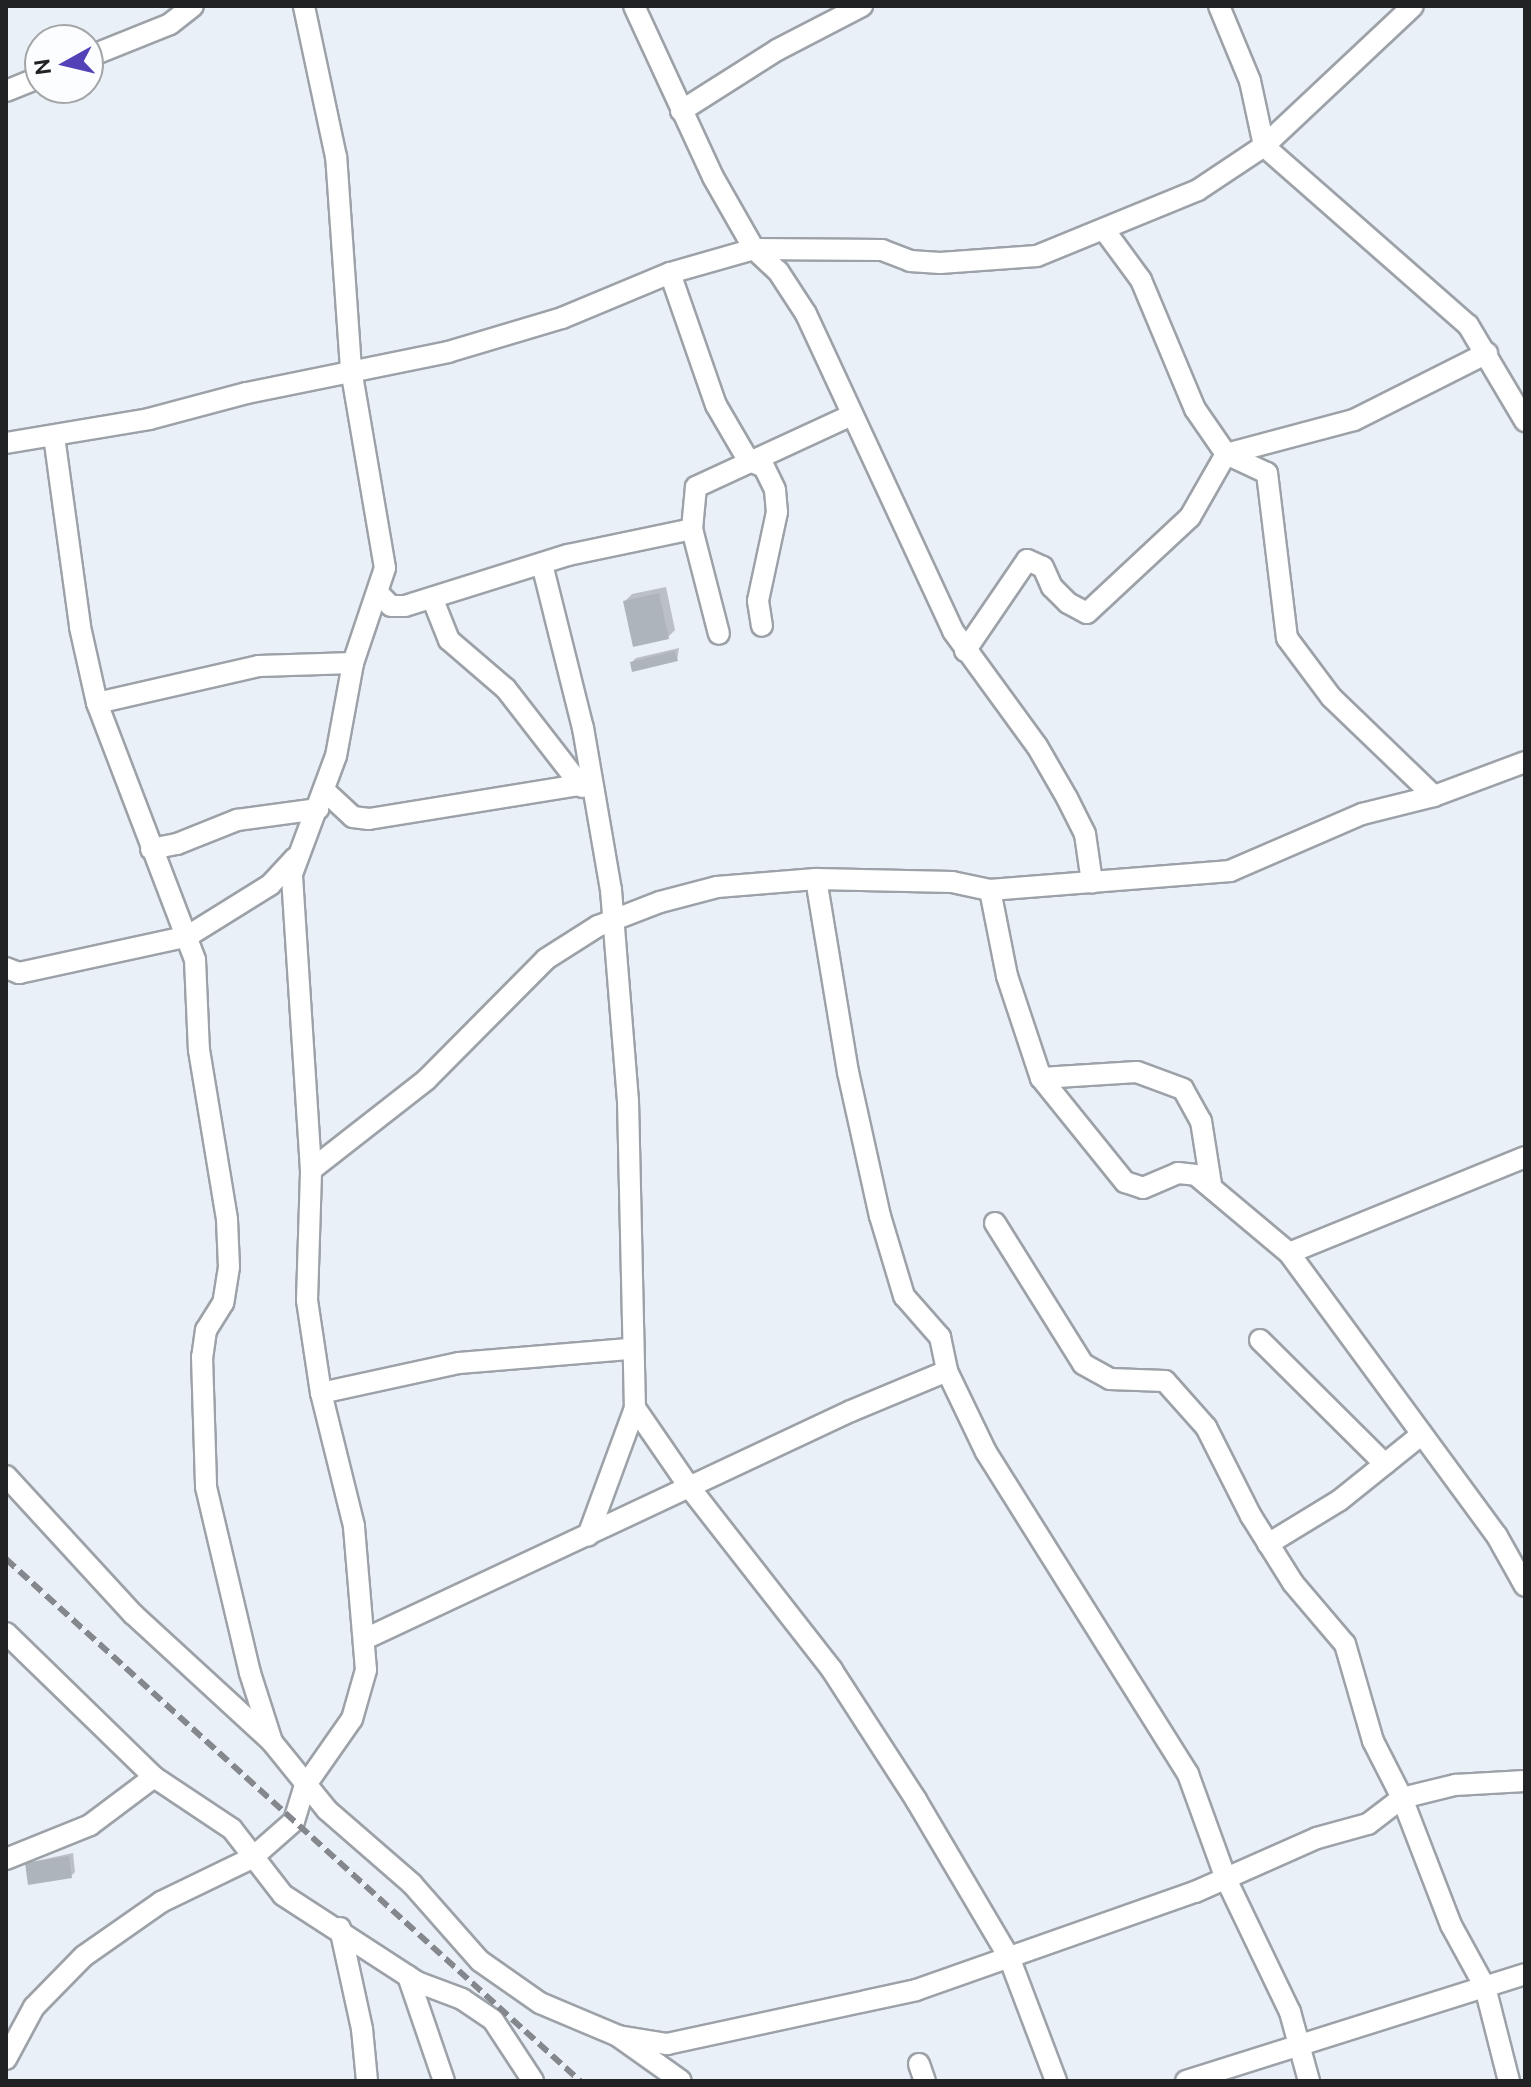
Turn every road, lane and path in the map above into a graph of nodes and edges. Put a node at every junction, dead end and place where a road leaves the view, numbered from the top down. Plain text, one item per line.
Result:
1 (193, 6) edge
2 (304, 6) edge
3 (634, 6) edge
4 (862, 6) edge
5 (1219, 6) edge
6 (1413, 6) edge
7 (104, 51) edge
8 (681, 111) junction
9 (1264, 146) junction
10 (1105, 231) junction
11 (754, 249) junction
12 (670, 273) junction
13 (1487, 353) junction
14 (351, 369) junction
15 (850, 416) junction
16 (1525, 421) edge
17 (54, 436) junction
18 (6, 443) edge
19 (1226, 454) junction
20 (748, 460) junction
21 (692, 529) junction
22 (542, 564) junction
23 (378, 593) junction
24 (433, 600) junction
25 (762, 626) dead end
26 (719, 634) dead end
27 (965, 651) junction
28 (353, 663) junction
29 (97, 703) junction
30 (1525, 762) edge
31 (587, 785) junction
32 (1434, 796) junction
33 (322, 800) junction
34 (151, 849) junction
35 (295, 858) junction
36 (816, 879) junction
37 (1092, 882) junction
38 (990, 890) junction
39 (615, 920) junction
40 (188, 936) junction
41 (6, 971) edge
42 (1041, 1078) junction
43 (1525, 1157) edge
44 (311, 1170) junction
45 (1211, 1184) junction
46 (995, 1223) dead end
47 (1289, 1253) junction
48 (1260, 1340) dead end
49 (631, 1349) junction
50 (947, 1371) junction
51 (321, 1393) junction
52 (635, 1408) junction
53 (1422, 1434) junction
54 (1385, 1464) junction
55 (6, 1476) edge
56 (690, 1488) junction
57 (588, 1536) junction
58 (1268, 1544) junction
59 (1525, 1586) edge
60 (6, 1633) edge
61 (367, 1638) junction
62 (272, 1742) junction
63 (154, 1777) junction
64 (1525, 1781) edge
65 (305, 1786) junction
66 (1402, 1798) junction
67 (252, 1858) junction
68 (6, 1859) edge
69 (1226, 1879) junction
70 (340, 1928) junction
71 (1009, 1957) junction
72 (1525, 1974) edge
73 (408, 1976) junction
74 (1485, 1987) junction
75 (618, 2036) junction
76 (1297, 2045) junction
77 (6, 2059) edge
78 (367, 2081) edge
79 (444, 2081) edge
80 (533, 2081) edge
81 (681, 2081) edge
82 (1056, 2081) edge
83 (1186, 2081) edge
84 (1309, 2081) edge
85 (1509, 2081) edge

1 - 7 street
2 - 14 street
3 - 8 street
4 - 8 street
5 - 9 street
6 - 9 street
8 - 11 street
9 - 10 street
9 - 13 street
10 - 11 street
10 - 19 street
11 - 12 street
11 - 15 street
12 - 14 street
12 - 20 street
13 - 16 street
13 - 19 street
14 - 17 street
14 - 23 street
15 - 20 street
15 - 27 street
17 - 18 street
17 - 29 street
19 - 27 street
19 - 32 street
20 - 21 street
20 - 25 street
21 - 22 street
21 - 26 street
22 - 24 street
22 - 31 street
23 - 24 street
23 - 28 street
24 - 31 street
27 - 37 street
28 - 29 street
28 - 33 street
29 - 34 street
30 - 32 street
31 - 33 street
31 - 39 street
32 - 37 street
33 - 34 street
33 - 35 street
34 - 40 street
35 - 40 street
35 - 44 street
36 - 38 street
36 - 39 street
36 - 50 street
37 - 38 street
38 - 42 street
39 - 44 street
39 - 49 street
40 - 41 street
40 - 62 street
42 - 45 street
42 - 45 street
43 - 47 street
44 - 51 street
45 - 47 street
46 - 58 street
47 - 53 street
48 - 54 street
49 - 51 street
49 - 52 street
50 - 56 street
50 - 69 street
51 - 61 street
52 - 56 street
52 - 57 street
53 - 54 street
53 - 59 street
54 - 58 street
55 - 62 street
56 - 57 street
56 - 71 street
57 - 61 street
58 - 66 street
60 - 63 street
61 - 65 street
62 - 65 street
63 - 67 street
63 - 68 street
64 - 66 street
65 - 67 street
65 - 75 street
66 - 69 street
66 - 74 street
67 - 70 street
67 - 77 street
69 - 71 street
69 - 76 street
70 - 73 street
70 - 78 street
71 - 75 street
71 - 82 street
72 - 74 street
73 - 79 street
73 - 80 street
74 - 76 street
74 - 85 street
75 - 81 street
76 - 83 street
76 - 84 street

